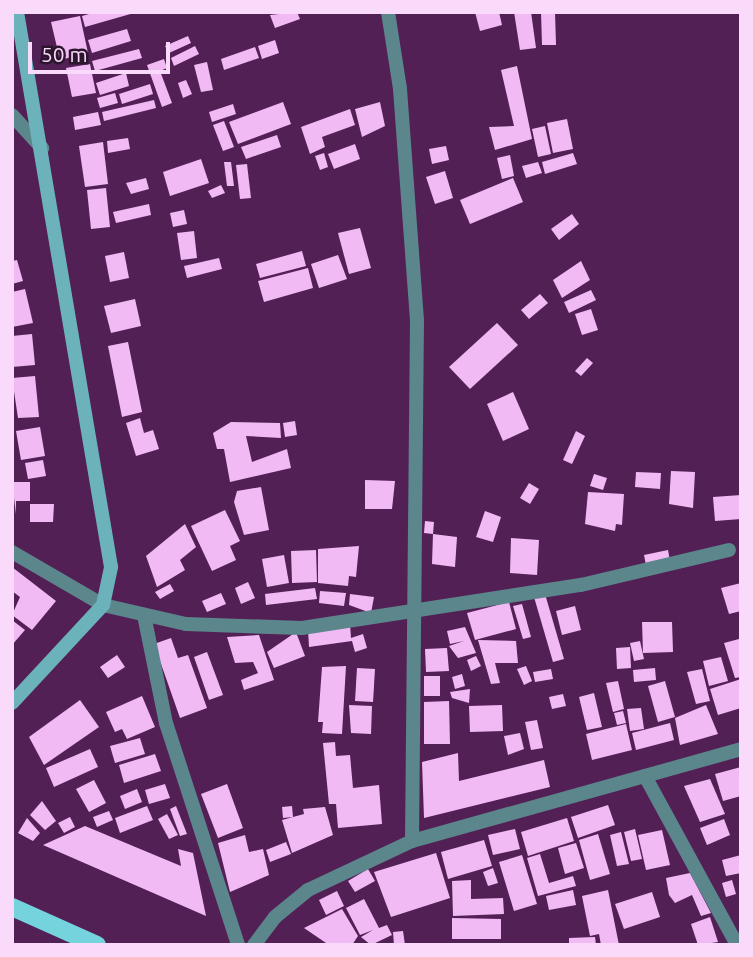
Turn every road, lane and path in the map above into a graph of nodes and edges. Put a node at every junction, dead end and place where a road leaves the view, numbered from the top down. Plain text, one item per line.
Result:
1 (17, 12) edge
2 (388, 12) edge
3 (12, 115) edge
4 (42, 148) junction
5 (729, 550) dead end
6 (12, 552) edge
7 (103, 605) junction
8 (412, 611) junction
9 (144, 615) junction
10 (12, 703) edge
11 (741, 748) edge
12 (645, 776) junction
13 (412, 841) junction
14 (12, 907) edge
15 (97, 945) edge
16 (238, 945) edge
17 (254, 945) edge
18 (737, 945) edge

1 - 4 main road
2 - 8 street
3 - 4 street
4 - 7 main road
5 - 8 street
6 - 7 street
7 - 9 street
7 - 10 main road
8 - 9 street
8 - 13 street
9 - 16 street
11 - 12 street
12 - 13 street
12 - 18 street
13 - 17 street
14 - 15 main road

